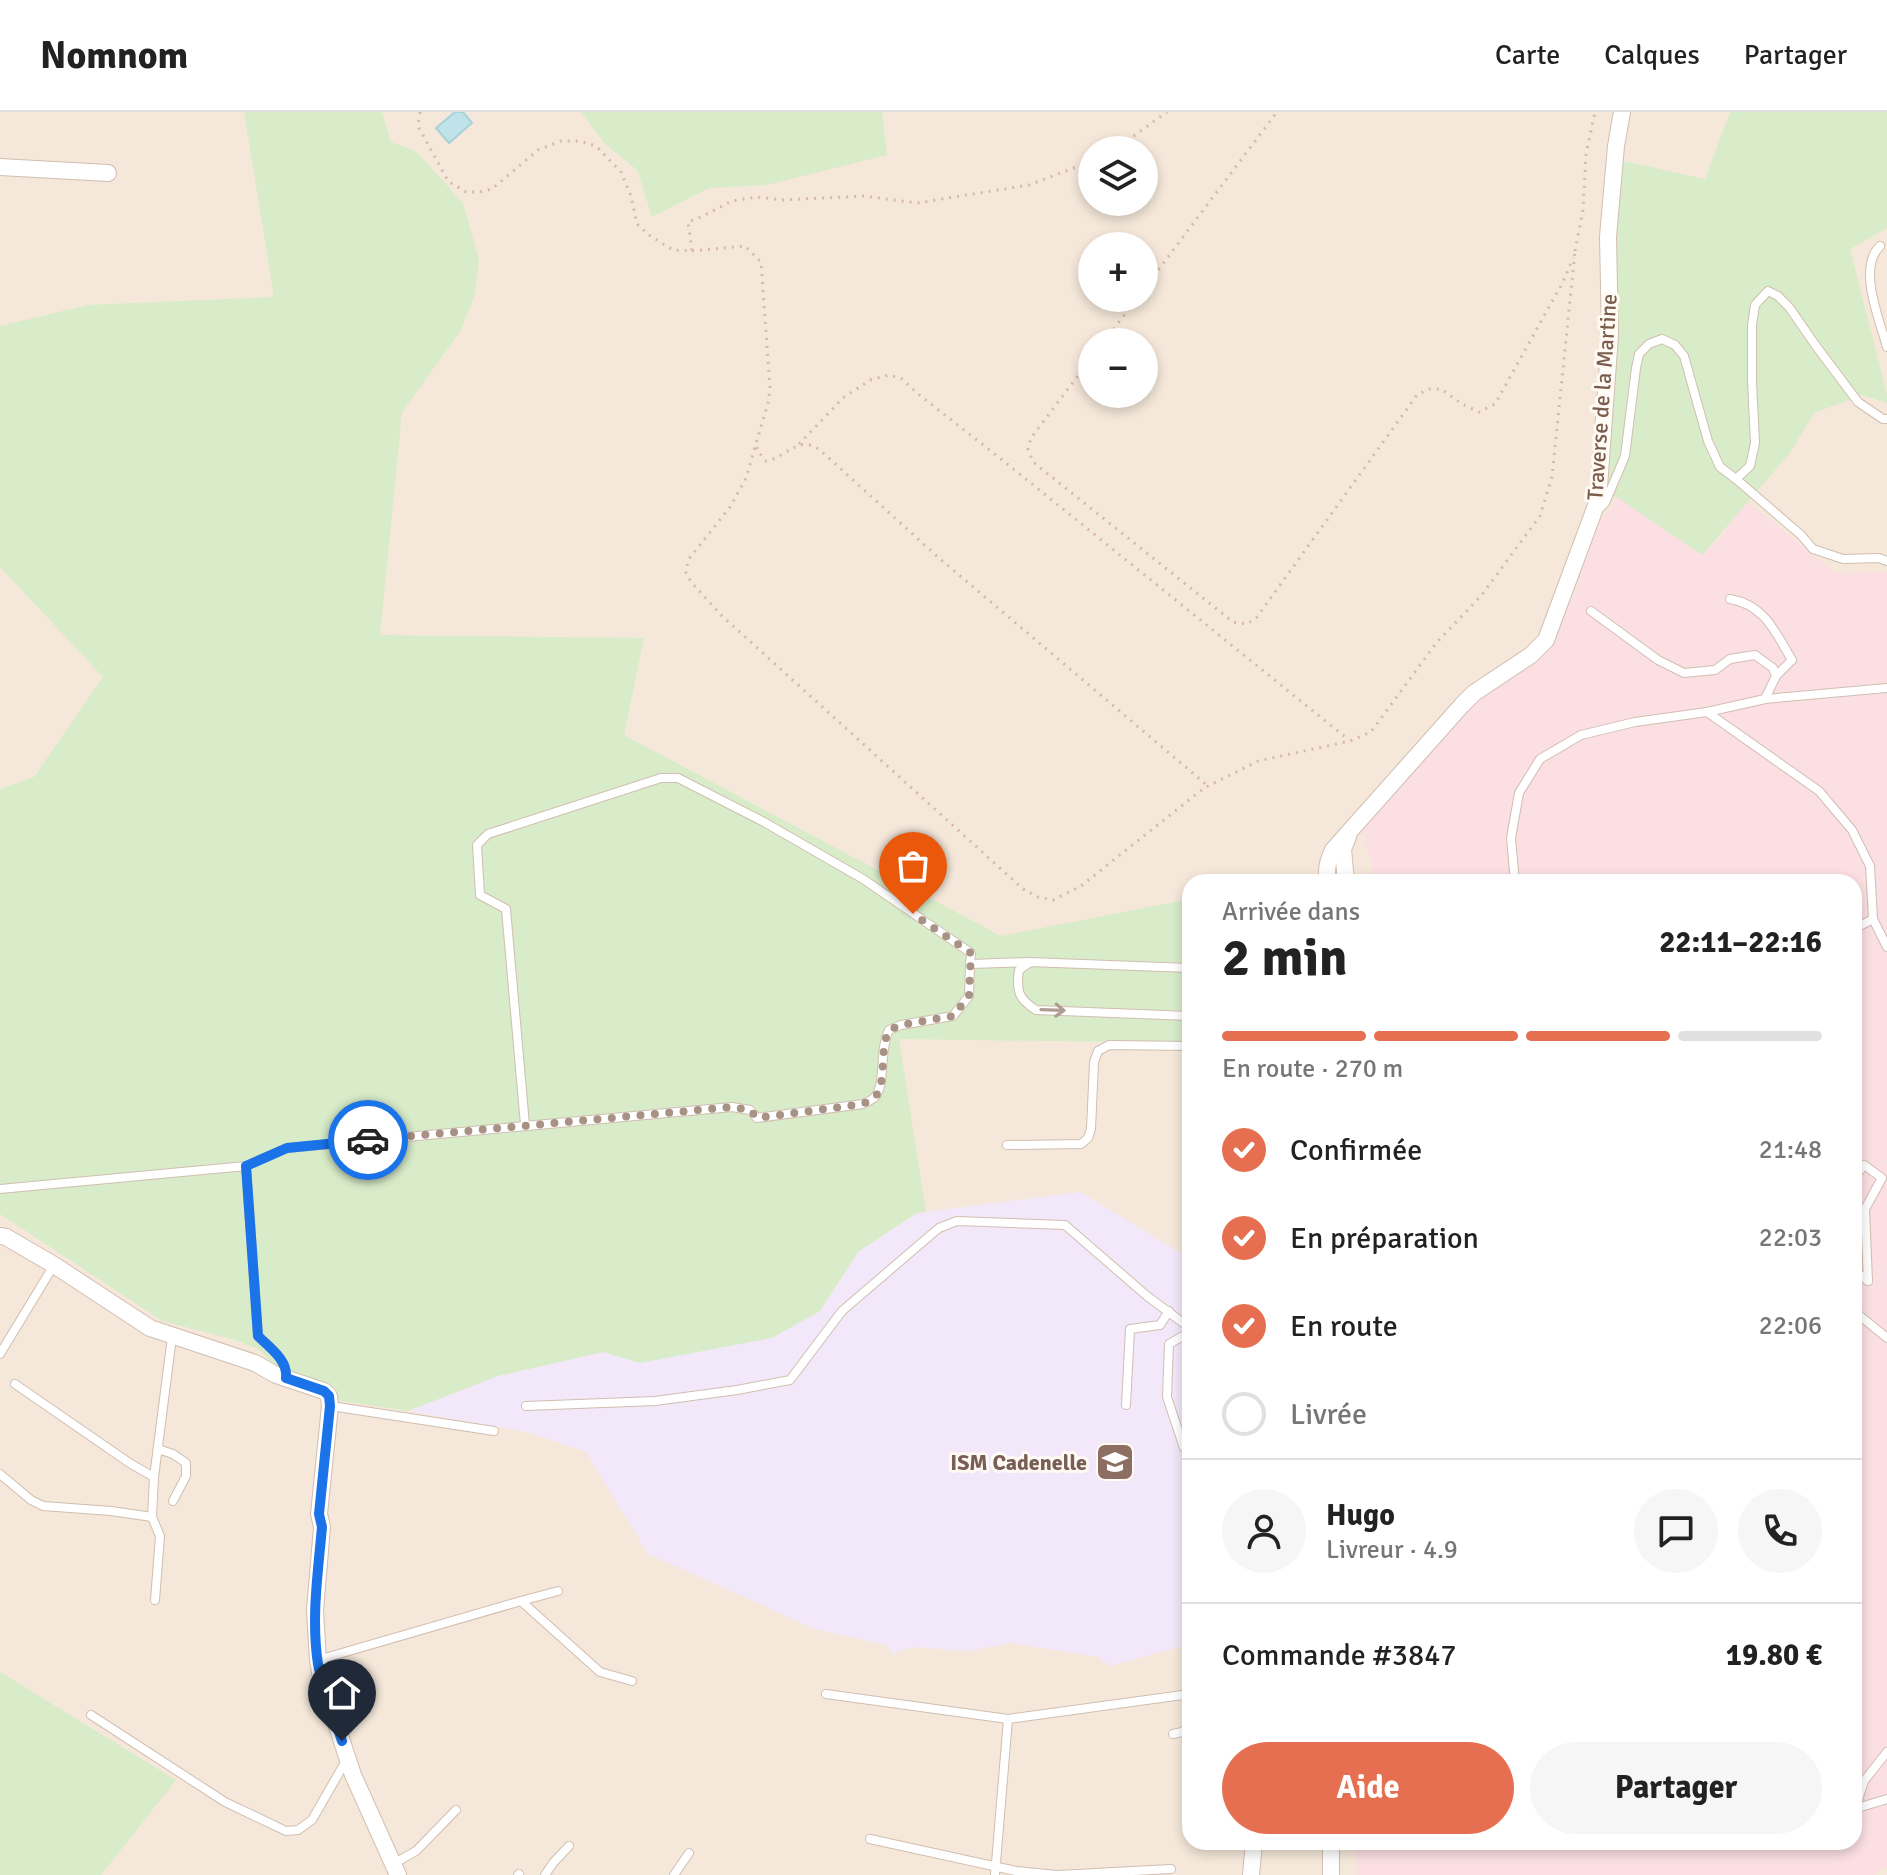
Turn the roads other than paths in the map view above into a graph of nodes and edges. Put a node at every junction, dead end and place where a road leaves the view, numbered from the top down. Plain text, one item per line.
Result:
1 (1622, 112) edge
2 (0, 167) edge
3 (108, 173) dead end
4 (1880, 246) dead end
5 (1887, 347) edge
6 (1887, 419) edge
7 (1736, 479) junction
8 (1593, 514) junction
9 (1887, 561) edge
10 (1730, 599) dead end
11 (1591, 611) dead end
12 (1776, 676) junction
13 (1887, 688) edge
14 (1765, 699) junction
15 (1707, 712) junction
16 (1350, 830) junction
17 (1326, 874) edge
18 (1345, 874) edge
19 (1514, 874) edge
20 (1873, 919) junction
21 (1862, 925) edge
22 (1887, 947) edge
23 (1029, 962) junction
24 (970, 964) junction
25 (1182, 968) edge
26 (1182, 1016) edge
27 (1182, 1046) edge
28 (525, 1125) junction
29 (1007, 1145) dead end
30 (246, 1166) junction
31 (1862, 1168) edge
32 (0, 1189) edge
33 (2, 1239) edge
34 (54, 1265) junction
35 (1862, 1276) edge
36 (1169, 1311) junction
37 (1862, 1318) edge
38 (1182, 1323) edge
39 (1182, 1335) edge
40 (172, 1337) junction
41 (1887, 1338) edge
42 (0, 1354) edge
43 (286, 1378) junction
44 (15, 1384) dead end
45 (1126, 1405) dead end
46 (330, 1406) junction
47 (526, 1406) dead end
48 (494, 1431) dead end
49 (1182, 1442) edge
50 (158, 1449) junction
51 (0, 1474) edge
52 (154, 1477) junction
53 (173, 1501) dead end
54 (152, 1517) junction
55 (558, 1591) dead end
56 (155, 1600) dead end
57 (521, 1601) junction
58 (318, 1660) junction
59 (632, 1681) dead end
60 (826, 1694) dead end
61 (1182, 1695) edge
62 (91, 1715) dead end
63 (1008, 1719) junction
64 (1182, 1732) edge
65 (1173, 1734) dead end
66 (1887, 1752) edge
67 (347, 1758) junction
68 (1862, 1787) edge
69 (1887, 1799) edge
70 (1862, 1807) edge
71 (456, 1810) dead end
72 (870, 1839) dead end
73 (569, 1846) dead end
74 (1253, 1850) edge
75 (1331, 1850) edge
76 (689, 1853) dead end
77 (1171, 1869) dead end
78 (395, 1870) edge
79 (996, 1871) edge
80 (545, 1875) edge
81 (674, 1875) edge
82 (1251, 1875) edge
83 (1331, 1875) edge

1 - 8 street, Traverse de la Martine
2 - 3 street
4 - 5 lane
6 - 7 lane
7 - 8 lane
7 - 9 lane
8 - 16 street, Traverse de la Martine
10 - 12 lane
11 - 12 lane
12 - 14 lane
13 - 14 lane
14 - 15 lane
15 - 19 lane
15 - 20 lane
16 - 17 street, Traverse de la Martine
16 - 18 street
20 - 21 lane
20 - 22 lane
23 - 24 lane
23 - 25 lane
23 -> 26 lane
24 - 28 lane
24 - 28 lane
27 - 29 lane
28 - 30 lane
30 - 32 lane
30 - 43 lane
31 - 35 lane
33 - 34 street
34 - 40 street
34 - 42 lane
36 - 38 lane
36 - 45 lane
36 - 47 lane
37 - 41 lane
39 - 49 lane
40 - 43 street
40 - 50 lane
43 - 46 street
44 - 52 lane
46 - 48 lane
46 - 58 street
50 - 52 lane
50 - 53 lane
51 - 54 lane
52 - 54 lane
54 - 56 lane
55 - 57 lane
57 - 58 lane
57 - 59 lane
58 - 67 street
60 - 63 lane
61 - 63 lane
62 - 67 lane
63 - 79 lane
64 - 65 lane
66 - 68 lane
67 - 78 street
69 - 70 lane
71 - 78 lane
72 - 79 lane
73 - 80 lane
74 - 82 street
75 - 83 street
76 - 81 lane
77 - 79 lane

